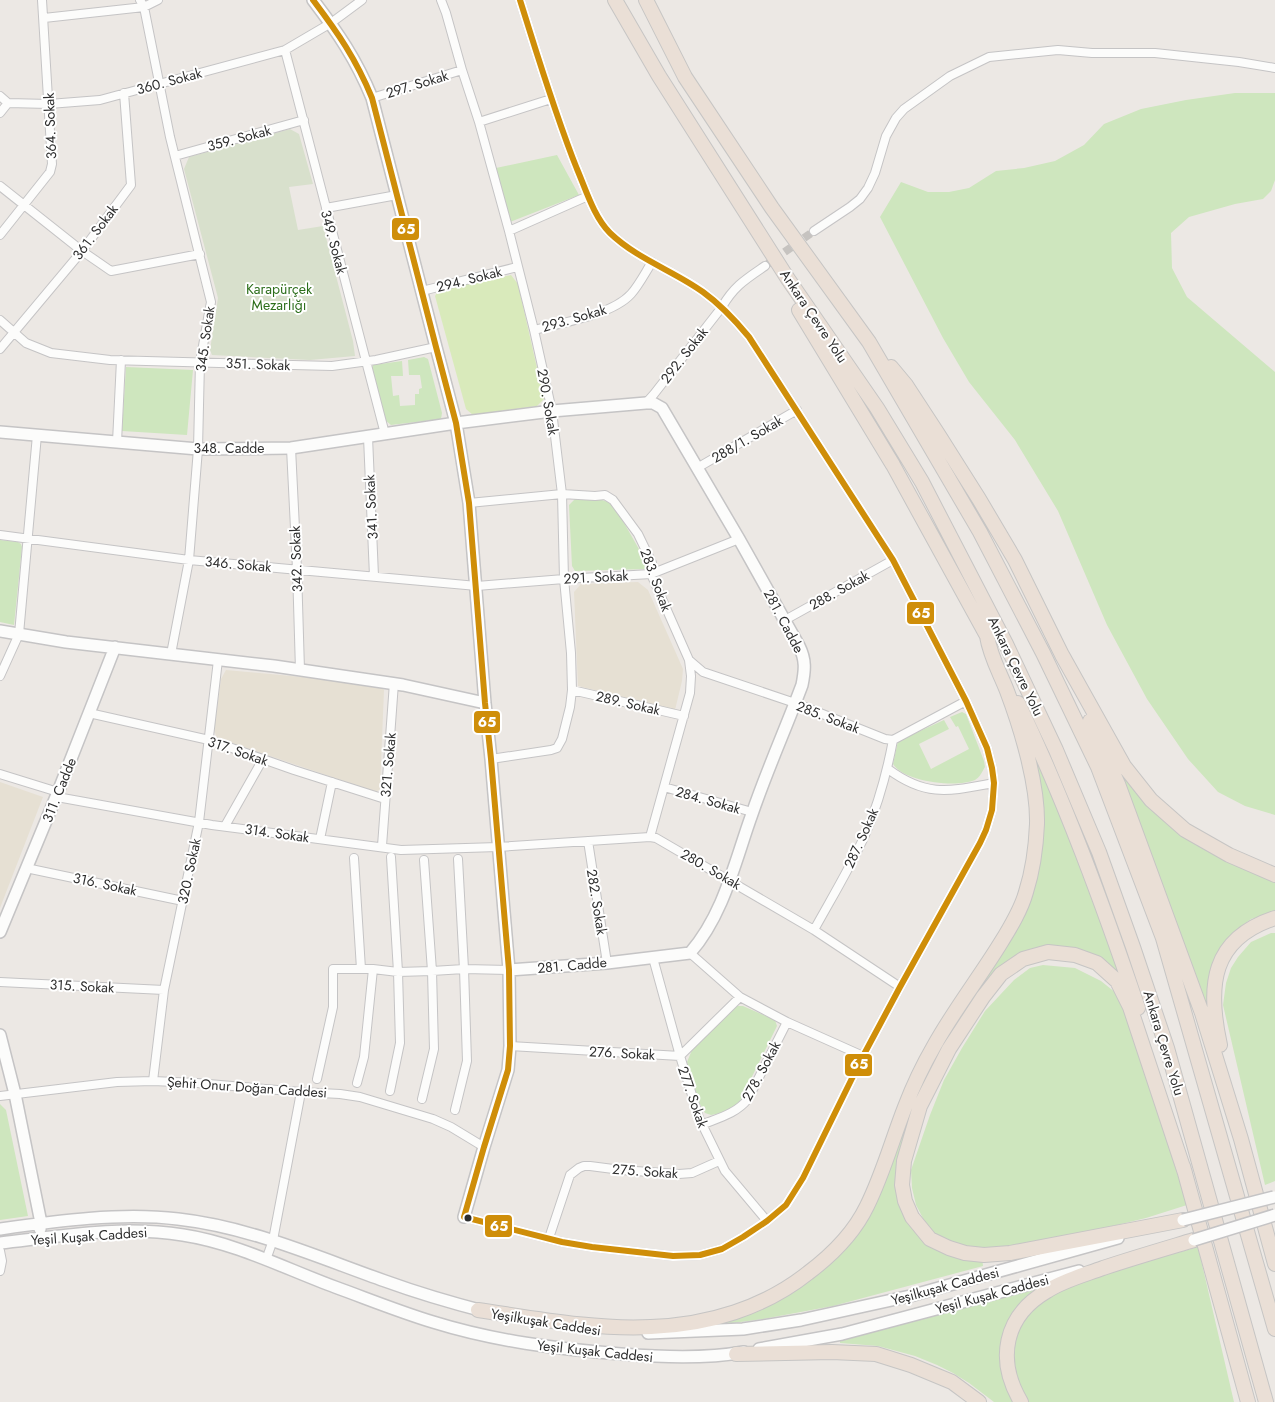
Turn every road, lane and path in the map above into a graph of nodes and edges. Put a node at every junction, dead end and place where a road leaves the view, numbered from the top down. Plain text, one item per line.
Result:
1 (42, 0) edge
2 (158, 0) edge
3 (313, 0) edge
4 (362, 0) edge
5 (441, 0) edge
6 (520, 0) edge
7 (615, 0) edge
8 (646, 0) edge
9 (142, 4) edge
10 (44, 18) junction
11 (331, 23) junction
12 (286, 50) junction
13 (1275, 68) edge
14 (462, 70) junction
15 (159, 84) junction
16 (124, 93) junction
17 (0, 96) edge
18 (372, 98) junction
19 (551, 99) junction
20 (8, 103) junction
21 (50, 104) junction
22 (0, 113) edge
23 (304, 120) junction
24 (479, 122) junction
25 (174, 156) junction
26 (0, 186) edge
27 (397, 195) junction
28 (588, 196) junction
29 (24, 205) junction
30 (326, 208) junction
31 (508, 231) junction
32 (814, 231) tunnel mouth
33 (0, 235) edge
34 (82, 251) junction
35 (200, 254) junction
36 (652, 262) junction
37 (764, 266) tunnel mouth
38 (517, 267) junction
39 (788, 279) junction
40 (422, 291) junction
41 (722, 307) junction
42 (0, 320) edge
43 (534, 330) junction
44 (14, 332) junction
45 (869, 342) junction
46 (436, 347) junction
47 (0, 349) edge
48 (121, 360) junction
49 (365, 361) junction
50 (200, 362) junction
51 (646, 403) junction
52 (797, 410) junction
53 (552, 411) junction
54 (456, 423) junction
55 (0, 432) edge
56 (385, 434) junction
57 (37, 435) junction
58 (368, 437) junction
59 (117, 442) junction
60 (291, 448) junction
61 (198, 449) junction
62 (697, 468) junction
63 (562, 494) junction
64 (469, 502) junction
65 (0, 535) edge
66 (28, 538) junction
67 (739, 540) junction
68 (189, 560) junction
69 (893, 560) junction
70 (297, 569) junction
71 (651, 574) junction
72 (374, 576) junction
73 (564, 579) junction
74 (477, 586) junction
75 (785, 620) junction
76 (0, 631) edge
77 (19, 634) junction
78 (987, 636) junction
79 (115, 647) junction
80 (171, 654) junction
81 (1062, 655) junction
82 (218, 660) junction
83 (689, 660) junction
84 (300, 670) junction
85 (703, 672) junction
86 (0, 676) edge
87 (394, 683) junction
88 (691, 686) junction
89 (572, 690) junction
90 (966, 701) junction
91 (485, 703) junction
92 (795, 704) junction
93 (89, 713) junction
94 (684, 716) junction
95 (209, 740) junction
96 (892, 740) junction
97 (262, 759) junction
98 (491, 760) junction
99 (888, 769) junction
100 (0, 774) edge
101 (332, 782) junction
102 (994, 783) junction
103 (664, 787) junction
104 (58, 795) junction
105 (385, 799) junction
106 (752, 812) junction
107 (200, 822) junction
108 (225, 826) junction
109 (650, 837) junction
110 (320, 839) junction
111 (588, 841) junction
112 (382, 846) junction
113 (498, 848) junction
114 (391, 857) dead end
115 (354, 858) dead end
116 (458, 859) dead end
117 (424, 860) dead end
118 (26, 868) junction
119 (1275, 875) edge
120 (730, 880) junction
121 (183, 901) junction
122 (1275, 918) edge
123 (814, 930) junction
124 (0, 932) edge
125 (690, 953) junction
126 (653, 958) junction
127 (607, 963) junction
128 (361, 969) junction
129 (373, 969) junction
130 (464, 969) junction
131 (509, 970) junction
132 (432, 971) junction
133 (398, 972) junction
134 (0, 982) edge
135 (900, 987) junction
136 (164, 990) junction
137 (740, 997) junction
138 (787, 1022) junction
139 (0, 1035) edge
140 (510, 1046) junction
141 (680, 1056) junction
142 (863, 1056) junction
143 (317, 1079) dead end
144 (153, 1080) junction
145 (357, 1084) dead end
146 (390, 1091) dead end
147 (301, 1092) junction
148 (14, 1094) junction
149 (0, 1096) edge
150 (422, 1098) dead end
151 (455, 1110) dead end
152 (701, 1124) junction
153 (1241, 1139) junction
154 (484, 1147) junction
155 (718, 1160) junction
156 (1185, 1173) junction
157 (1275, 1197) edge
158 (1275, 1215) edge
159 (464, 1217) joint
160 (1183, 1220) junction
161 (767, 1221) junction
162 (41, 1223) junction
163 (0, 1229) edge
164 (39, 1238) junction
165 (549, 1238) junction
166 (273, 1240) junction
167 (1194, 1240) junction
168 (0, 1243) edge
169 (0, 1251) edge
170 (266, 1260) junction
171 (1275, 1262) edge
172 (0, 1271) edge
173 (1220, 1301) junction
174 (478, 1310) junction
175 (1275, 1329) edge
176 (736, 1354) junction
177 (979, 1402) edge
178 (1021, 1402) edge
179 (1242, 1402) edge
180 (1248, 1402) edge
181 (1266, 1402) edge

1 - 10 street, 364. Sokak
2 - 9 street
3 - 11 street
4 - 11 street, 360. Sokak
5 - 14 street, 290. Sokak
6 - 19 street
7 - 39 highway, Ankara Çevre Yolu
8 - 45 highway, Ankara Çevre Yolu
9 - 10 street
9 - 15 street, 345. Sokak
10 - 21 street, 364. Sokak
11 - 12 street, 360. Sokak
11 - 18 street
12 - 15 street, 360. Sokak
12 - 23 street, 349. Sokak
13 - 32 street
14 - 18 street, 297. Sokak
14 - 24 street, 290. Sokak
15 - 16 street, 360. Sokak
15 - 25 street, 345. Sokak
16 - 21 street, 360. Sokak
16 - 34 street, 361. Sokak
17 - 20 street
18 - 27 street
19 - 24 street
19 - 28 street
20 - 21 street, 360. Sokak
20 - 22 street
21 - 29 street, 364. Sokak
23 - 25 street, 359. Sokak
23 - 30 street, 349. Sokak
24 - 31 street, 290. Sokak
25 - 35 street, 345. Sokak
26 - 29 street
27 - 30 street
27 - 40 street
28 - 31 street
28 - 36 street
29 - 33 street, 364. Sokak
29 - 34 street
30 - 49 street, 349. Sokak
31 - 38 street, 290. Sokak
34 - 35 street
34 - 44 street, 361. Sokak
35 - 50 street, 345. Sokak
36 - 41 street
36 - 43 street, 293. Sokak
37 - 41 street, 292. Sokak
38 - 40 street, 294. Sokak
38 - 43 street, 290. Sokak
39 - 78 highway
39 - 181 highway, Ankara Çevre Yolu
40 - 46 street
41 - 51 street, 292. Sokak
41 - 52 street
42 - 44 street, 351. Sokak
43 - 53 street, 290. Sokak
44 - 47 street, 361. Sokak
44 - 48 street, 351. Sokak
45 - 81 highway
45 - 175 highway, Ankara Çevre Yolu
46 - 49 street, 351. Sokak
46 - 54 street
48 - 50 street, 351. Sokak
48 - 59 street
49 - 50 street, 351. Sokak
49 - 56 street, 349. Sokak
50 - 61 street, 345. Sokak
51 - 53 street
51 - 62 street, 281. Cadde
52 - 62 street, 288/1. Sokak
52 - 69 street
53 - 54 street
53 - 63 street, 290. Sokak
54 - 56 street, 348. Cadde
54 - 64 street
55 - 57 street, 348. Cadde
56 - 58 street, 348. Cadde
57 - 59 street, 348. Cadde
57 - 66 street
58 - 60 street, 348. Cadde
58 - 72 street, 341. Sokak
59 - 61 street, 348. Cadde
60 - 61 street, 348. Cadde
60 - 70 street, 342. Sokak
61 - 68 street, 345. Sokak
62 - 67 street, 281. Cadde
63 - 64 street, 283. Sokak
63 - 71 street, 283. Sokak
63 - 73 street, 290. Sokak
64 - 74 street
65 - 66 street, 346. Sokak
66 - 68 street, 346. Sokak
66 - 77 street
67 - 71 street, 291. Sokak
67 - 75 street, 281. Cadde
68 - 70 street, 346. Sokak
68 - 80 street, 345. Sokak
69 - 75 street, 288. Sokak
69 - 90 street
70 - 72 street, 346. Sokak
70 - 84 street, 342. Sokak
71 - 73 street, 291. Sokak
71 - 83 street, 283. Sokak
72 - 74 street, 346. Sokak
73 - 74 street, 291. Sokak
73 - 89 street, 290. Sokak
74 - 91 street
75 - 92 street, 281. Cadde
76 - 77 street
77 - 79 street
77 - 86 street
78 - 156 highway
78 - 174 highway
79 - 80 street
79 - 93 street, 311. Cadde
80 - 82 street
81 - 119 highway
81 - 153 highway
82 - 84 street
82 - 95 street, 320. Sokak
83 - 85 street, 285. Sokak
83 - 88 street, 283. Sokak
84 - 87 street
85 - 88 street
85 - 92 street, 285. Sokak
87 - 91 street
87 - 105 street, 321. Sokak
88 - 94 street, 283. Sokak
89 - 94 street, 289. Sokak
89 - 98 street, 290. Sokak
90 - 96 street
90 - 102 street
91 - 98 street
92 - 96 street, 285. Sokak
92 - 106 street, 281. Cadde
93 - 95 street, 317. Sokak
93 - 104 street, 311. Cadde
94 - 103 street, 283. Sokak
95 - 97 street, 317. Sokak
95 - 107 street, 320. Sokak
96 - 99 street, 287. Sokak
97 - 101 street, 317. Sokak
97 - 108 street
98 - 113 street
99 - 102 street
99 - 123 street, 287. Sokak
100 - 104 street, 314. Sokak
101 - 105 street, 317. Sokak
101 - 110 street
102 - 135 street
103 - 106 street, 284. Sokak
103 - 109 street, 283. Sokak
104 - 107 street, 314. Sokak
104 - 118 street, 311. Cadde
105 - 112 street, 321. Sokak
106 - 120 street, 281. Cadde
107 - 108 street, 314. Sokak
107 - 121 street, 320. Sokak
108 - 110 street, 314. Sokak
109 - 111 street, 280. Sokak
109 - 120 street, 280. Sokak
110 - 112 street, 314. Sokak
111 - 113 street, 280. Sokak
111 - 127 street, 282. Sokak
112 - 113 street, 314. Sokak
113 - 131 street
114 - 133 street
115 - 128 street
116 - 130 street
117 - 132 street
118 - 121 street, 316. Sokak
118 - 124 street, 311. Cadde
120 - 123 street, 280. Sokak
120 - 125 street, 281. Cadde
121 - 136 street, 320. Sokak
122 - 153 highway
123 - 135 street, 280. Sokak
125 - 126 street, 281. Cadde
125 - 137 street
126 - 127 street, 281. Cadde
126 - 141 street, 277. Sokak
127 - 131 street, 281. Cadde
128 - 129 street
128 - 143 street
129 - 133 street
129 - 145 street
130 - 131 street
130 - 132 street
130 - 151 street
131 - 140 street
132 - 133 street
132 - 150 street
133 - 146 street
134 - 136 street, 315. Sokak
135 - 142 street
136 - 144 street, 320. Sokak
137 - 138 street
137 - 141 street
138 - 142 street
138 - 152 street, 278. Sokak
139 - 148 street
140 - 141 street, 276. Sokak
140 - 154 street
141 - 152 street, 277. Sokak
142 - 161 street
144 - 147 street, Şehit Onur Doğan Caddesi
144 - 148 street, Şehit Onur Doğan Caddesi
147 - 154 street, Şehit Onur Doğan Caddesi
147 - 166 street
148 - 149 street, Şehit Onur Doğan Caddesi
148 - 162 street
152 - 155 street, 277. Sokak
153 - 171 highway
154 - 159 street
155 - 161 street, 277. Sokak
155 - 165 street, 275. Sokak
156 - 160 highway
156 - 173 highway
157 - 160 street, Yeşilkuşak Caddesi, bridge
158 - 167 street, Yeşil Kuşak Caddesi, bridge
159 - 165 street
160 - 174 street, Yeşilkuşak Caddesi
161 - 165 street
162 - 163 street, Yeşilkuşak Caddesi
162 - 164 street
162 - 166 street, Yeşilkuşak Caddesi
164 - 168 street, Yeşil Kuşak Caddesi
164 - 170 street, Yeşil Kuşak Caddesi
166 - 170 street
166 - 174 street, Yeşilkuşak Caddesi
167 - 176 street, Yeşil Kuşak Caddesi
167 - 178 highway
169 - 172 street
170 - 176 street, Yeşil Kuşak Caddesi
173 - 179 highway
173 - 180 highway
176 - 177 highway

